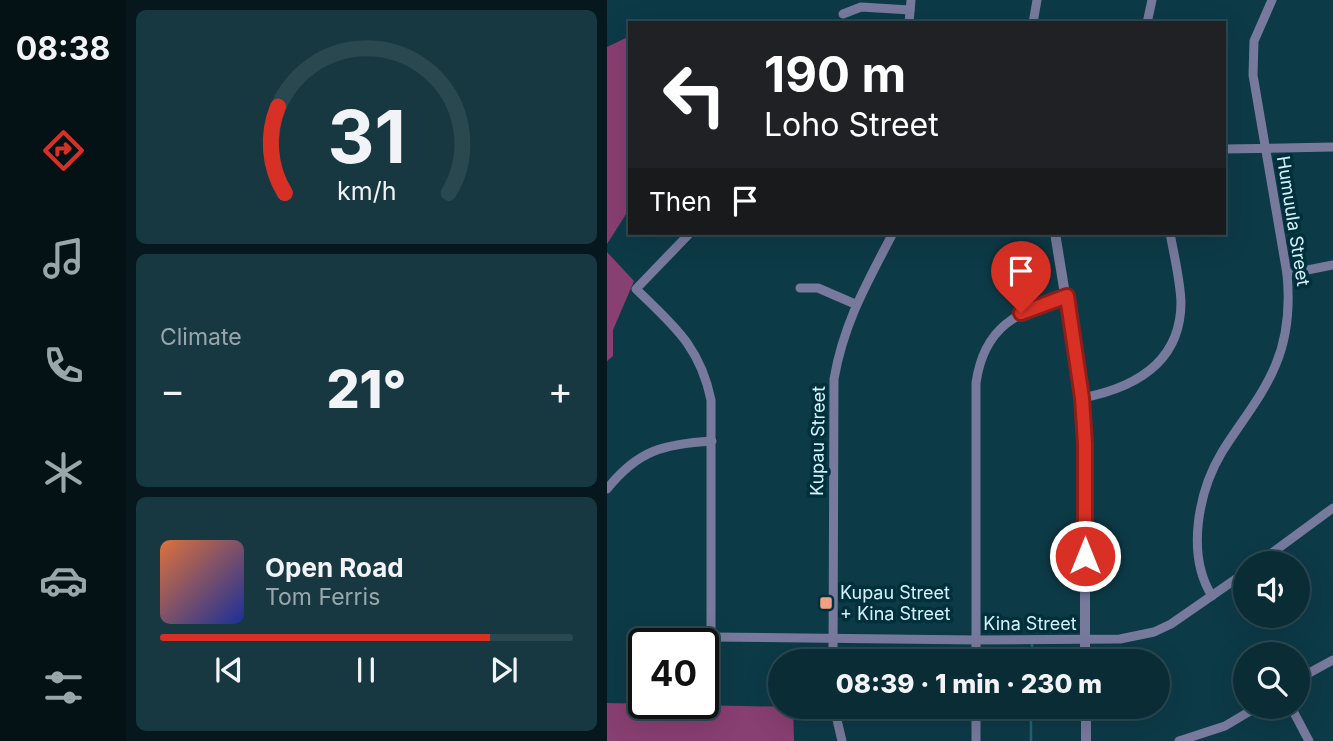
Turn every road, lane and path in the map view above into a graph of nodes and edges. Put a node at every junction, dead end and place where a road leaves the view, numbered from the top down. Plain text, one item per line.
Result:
1 (1037, 0) edge
2 (1152, 0) edge
3 (1272, 0) edge
4 (910, 5) edge
5 (843, 14) dead end
6 (1033, 21) edge
7 (1147, 21) edge
8 (1333, 147) edge
9 (1265, 148) junction
10 (1226, 149) edge
11 (688, 235) edge
12 (892, 235) edge
13 (1055, 235) edge
14 (1170, 235) edge
15 (1333, 265) edge
16 (1287, 274) junction
17 (800, 288) dead end
18 (1067, 296) junction
19 (855, 304) junction
20 (1082, 398) junction
21 (711, 441) junction
22 (607, 489) edge
23 (1333, 508) edge
24 (1275, 551) edge
25 (1233, 581) edge
26 (1211, 596) junction
27 (711, 628) edge
28 (719, 637) edge
29 (833, 638) junction
30 (1085, 639) junction
31 (976, 640) junction
32 (833, 649) edge
33 (976, 649) edge
34 (1085, 649) edge
35 (1333, 660) edge
36 (1310, 672) edge
37 (837, 719) edge
38 (976, 719) edge
39 (1086, 719) edge
40 (1237, 719) edge
41 (1297, 719) edge
42 (1199, 738) edge
43 (842, 741) edge
44 (976, 741) edge
45 (1086, 741) edge
46 (1179, 741) edge
47 (1309, 741) edge

1 - 6 street
2 - 7 street
3 - 9 street, Humuula Street
4 - 5 street
8 - 9 street
9 - 10 street
9 - 16 street, Humuula Street
11 - 21 street
12 - 19 street, Kupau Street
13 - 18 street
14 - 20 street
15 - 16 street
16 - 26 street, Humuula Street
17 - 19 street
18 - 20 street
18 - 31 street
19 - 29 street, Kupau Street
20 - 30 street
21 - 22 street
21 - 27 street
23 - 24 street
25 - 26 street, Kina Street
26 - 30 street, Kina Street
28 - 29 street, Kina Street
29 - 31 street, Kina Street
29 - 32 street, Kupau Street
30 - 31 street, Kina Street
30 - 34 street
31 - 33 street
35 - 36 street
37 - 43 street
38 - 44 street
39 - 45 street
40 - 42 street
41 - 47 street
42 - 46 street

